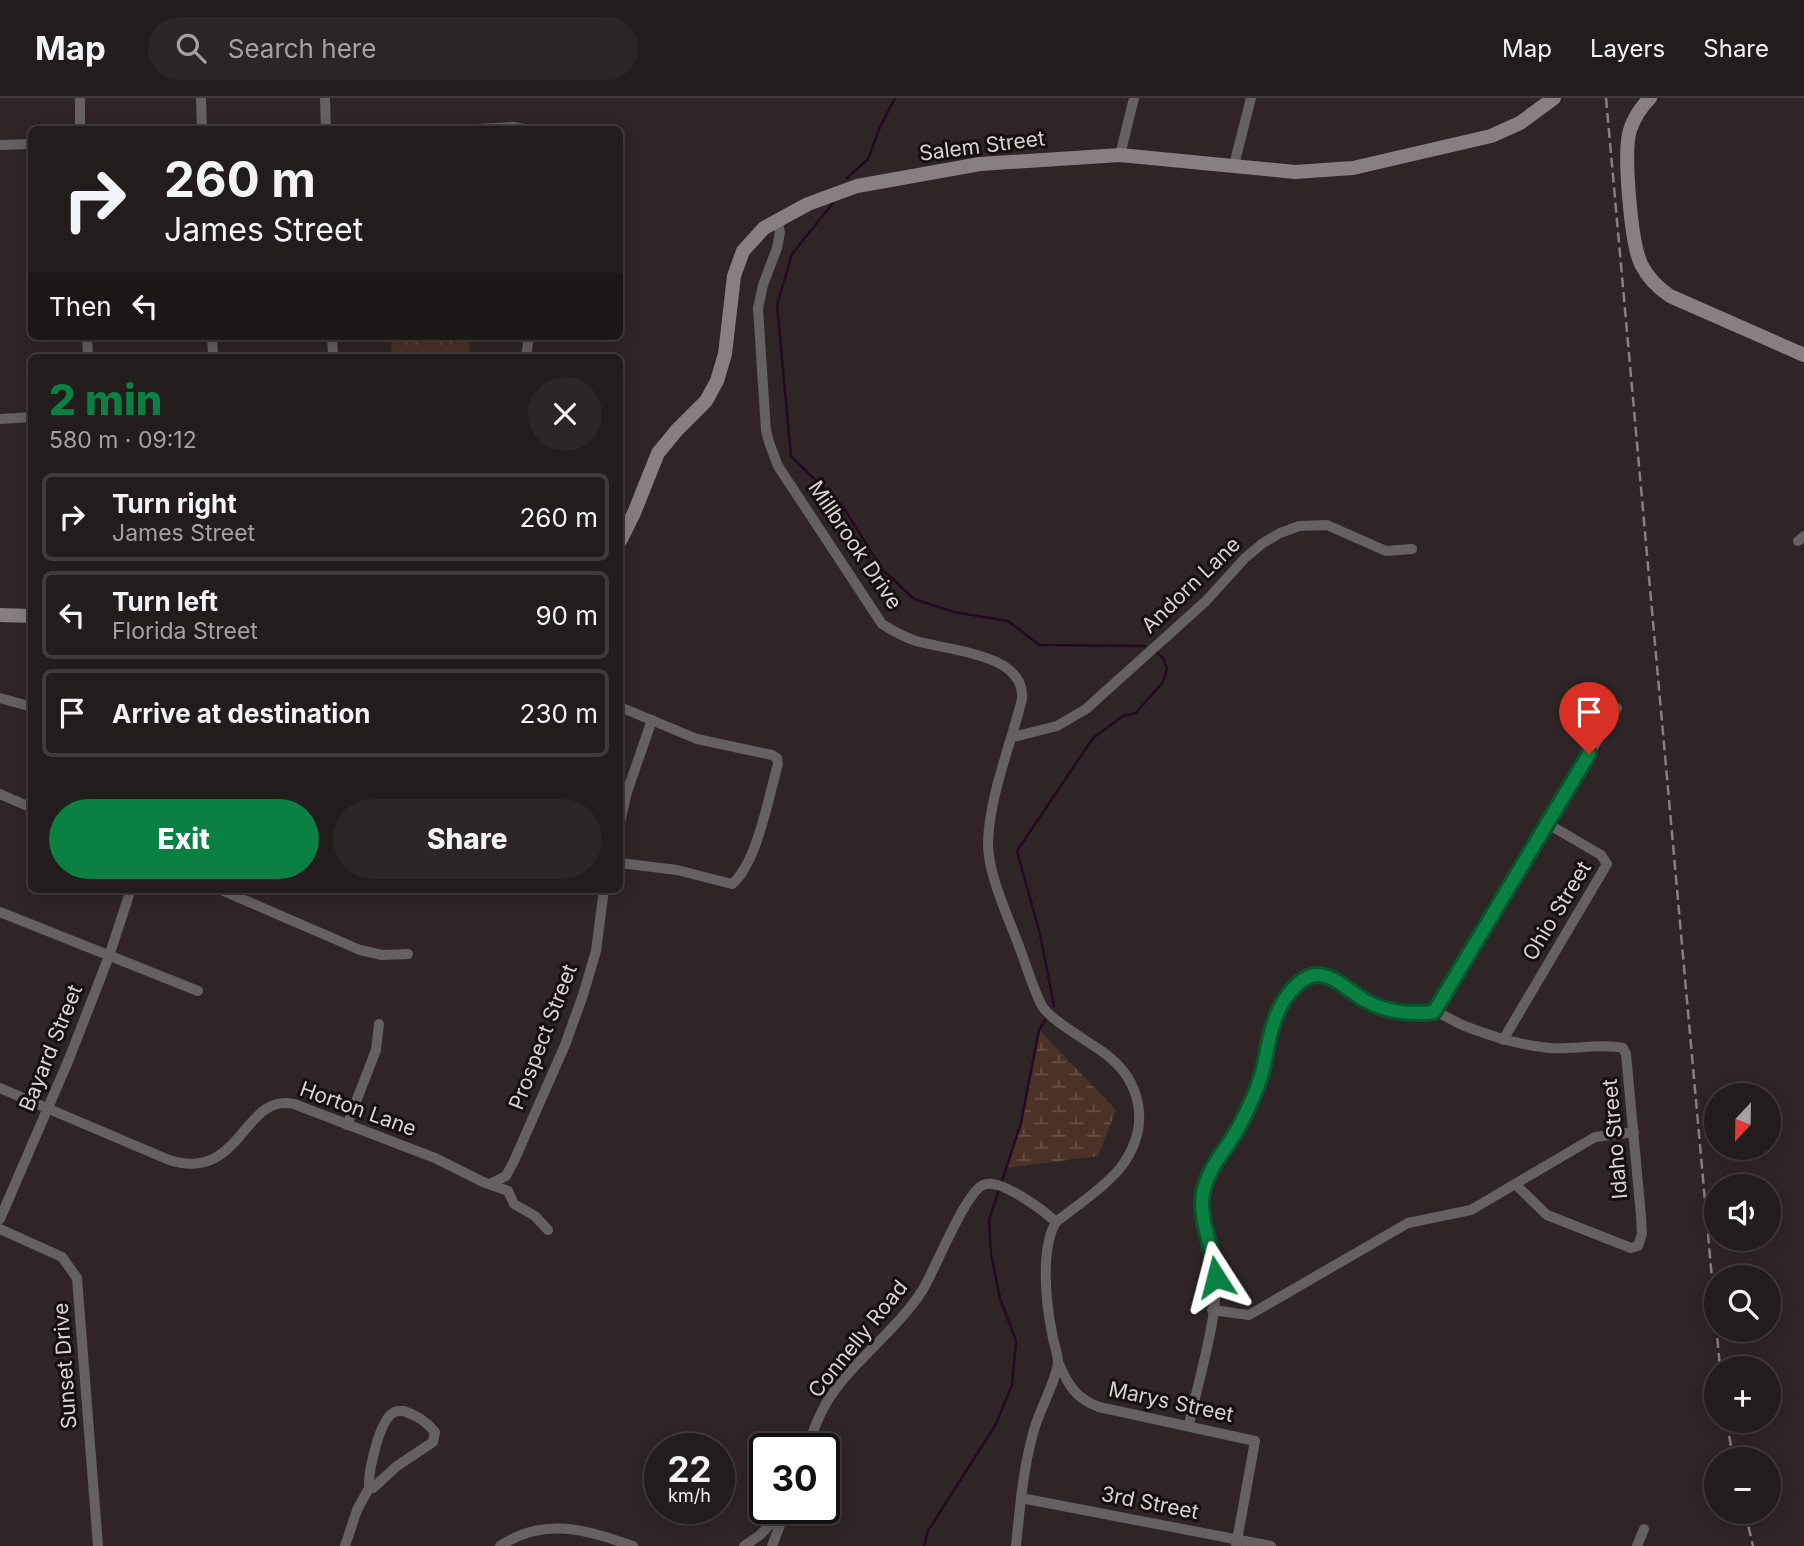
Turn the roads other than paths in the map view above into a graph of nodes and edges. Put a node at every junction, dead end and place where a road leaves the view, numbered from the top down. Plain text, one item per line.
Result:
1 (80, 98) edge
2 (201, 98) edge
3 (325, 98) edge
4 (1134, 98) edge
5 (1251, 98) edge
6 (1554, 98) edge
7 (1650, 98) edge
8 (80, 126) edge
9 (202, 126) edge
10 (326, 126) edge
11 (28, 144) edge
12 (0, 145) edge
13 (1120, 155) junction
14 (1234, 165) junction
15 (777, 220) junction
16 (1804, 355) edge
17 (28, 417) edge
18 (0, 419) edge
19 (623, 535) edge
20 (1412, 549) dead end
21 (0, 615) edge
22 (28, 616) edge
23 (0, 698) edge
24 (28, 706) edge
25 (623, 708) edge
26 (1617, 708) dead end
27 (652, 720) junction
28 (1013, 737) junction
29 (0, 794) edge
30 (28, 806) edge
31 (623, 809) edge
32 (1548, 824) junction
33 (623, 863) edge
34 (130, 893) edge
35 (228, 893) edge
36 (603, 893) edge
37 (0, 912) edge
38 (408, 954) dead end
39 (109, 956) junction
40 (198, 991) dead end
41 (1434, 1012) junction
42 (379, 1024) dead end
43 (1503, 1040) junction
44 (0, 1088) edge
45 (48, 1109) junction
46 (347, 1125) junction
47 (1633, 1132) junction
48 (489, 1184) junction
49 (1515, 1184) junction
50 (0, 1219) edge
51 (1056, 1222) junction
52 (0, 1230) edge
53 (548, 1230) dead end
54 (1212, 1310) junction
55 (1058, 1362) junction
56 (1189, 1426) junction
57 (814, 1433) edge
58 (369, 1488) junction
59 (1021, 1498) junction
60 (771, 1524) edge
61 (781, 1524) edge
62 (1644, 1529) dead end
63 (1236, 1543) edge
64 (98, 1546) edge
65 (345, 1546) edge
66 (499, 1546) edge
67 (633, 1546) edge
68 (744, 1546) edge
69 (772, 1546) edge
70 (1016, 1546) edge
71 (1271, 1546) edge
72 (1637, 1546) edge

1 - 8 street
2 - 9 street
3 - 10 street
4 - 13 street
5 - 14 street
6 - 14 street, Salem Street
7 - 16 street
11 - 12 street
13 - 14 street, Salem Street
13 - 15 street, Salem Street
15 - 19 street, Salem Street
15 - 28 street, Millbrook Drive
17 - 18 street
20 - 28 street, Andorn Lane
21 - 22 street
23 - 24 street
25 - 27 street
26 - 32 street
27 - 31 street
27 - 33 street
28 - 51 street, Millbrook Drive
29 - 30 street
32 - 41 street
32 - 43 street, Ohio Street
34 - 39 street, Bayard Street
35 - 38 street
36 - 48 street, Prospect Street
37 - 39 street
39 - 40 street
39 - 45 street, Bayard Street
41 - 43 street
41 - 54 street
42 - 46 street
43 - 47 street, Idaho Street
44 - 45 street, Horton Lane
45 - 46 street, Horton Lane
45 - 50 street, Bayard Street
46 - 48 street, Horton Lane
47 - 49 street
47 - 49 street, Idaho Street
48 - 53 street, Horton Lane
49 - 54 street
51 - 55 street
51 - 57 street, Connelly Road
52 - 64 street, Sunset Drive
54 - 56 street
55 - 56 street, Marys Street
55 - 59 street
56 - 63 street, Marys Street
58 - 58 street
58 - 65 street
59 - 63 street, 3rd Street
59 - 70 street
60 - 68 street
61 - 69 street
62 - 72 street
63 - 71 street, 3rd Street
66 - 67 street

